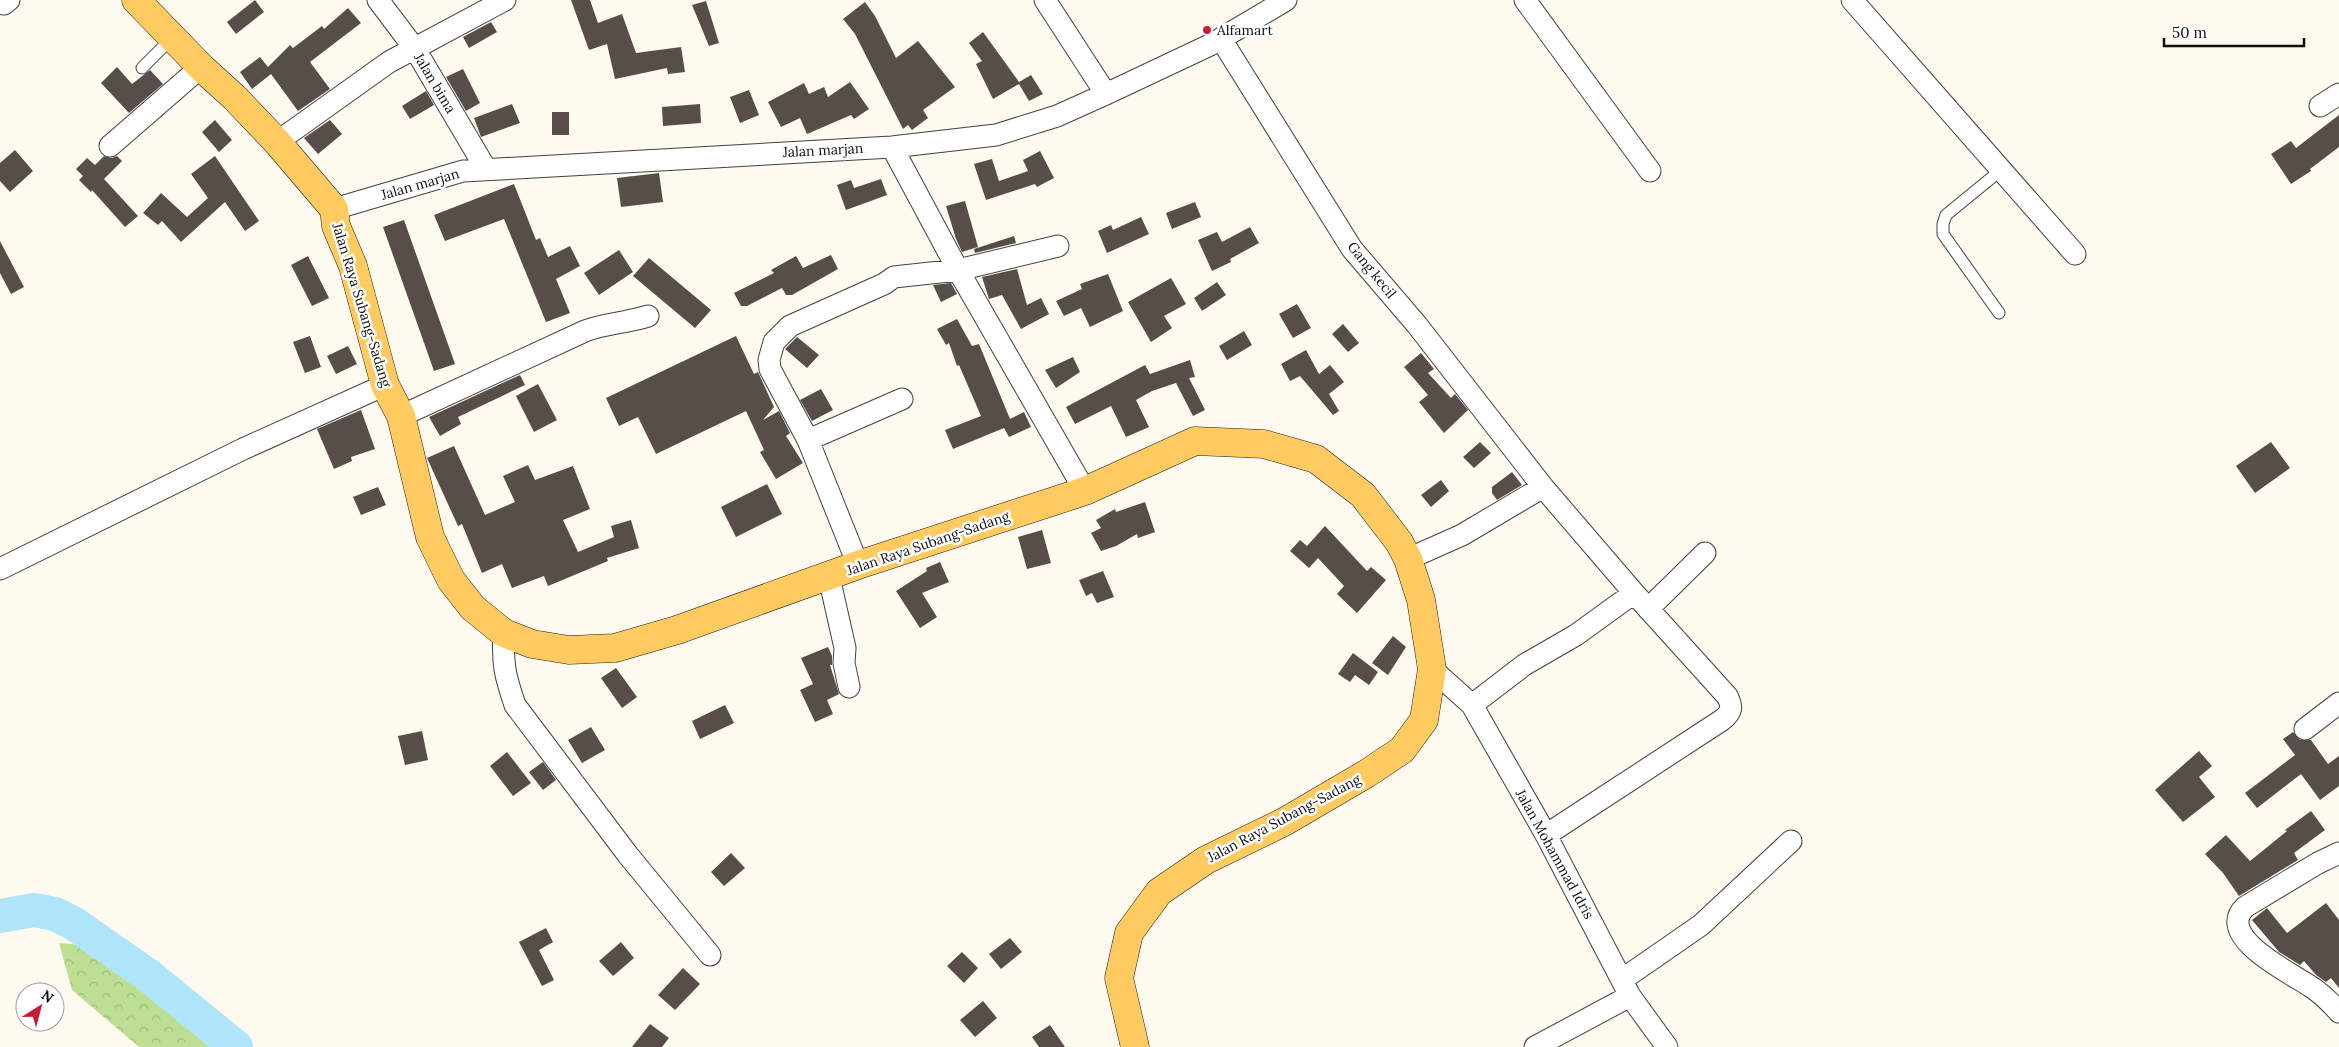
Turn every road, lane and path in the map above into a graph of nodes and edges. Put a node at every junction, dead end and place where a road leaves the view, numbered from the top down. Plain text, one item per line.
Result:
1 (136, 0) edge
2 (378, 0) edge
3 (505, 0) edge
4 (1045, 0) edge
5 (1286, 0) edge
6 (1525, 0) edge
7 (1852, 0) edge
8 (172, 38) junction
9 (1220, 39) junction
10 (415, 49) junction
11 (201, 67) junction
12 (142, 68) dead end
13 (1106, 94) junction
14 (2339, 94) edge
15 (2320, 106) dead end
16 (278, 142) junction
17 (110, 146) dead end
18 (892, 147) junction
19 (486, 169) junction
20 (2001, 170) junction
21 (1650, 171) dead end
22 (334, 209) junction
23 (1058, 246) dead end
24 (2075, 254) dead end
25 (958, 270) junction
26 (1999, 313) dead end
27 (648, 316) dead end
28 (385, 384) junction
29 (902, 399) dead end
30 (401, 416) junction
31 (808, 440) junction
32 (1543, 488) junction
33 (1085, 491) junction
34 (1705, 553) dead end
35 (1408, 559) junction
36 (858, 565) junction
37 (0, 569) edge
38 (829, 577) junction
39 (1634, 593) junction
40 (1648, 609) junction
41 (504, 633) junction
42 (1432, 669) junction
43 (849, 687) dead end
44 (2339, 703) edge
45 (1472, 705) junction
46 (2306, 729) dead end
47 (1546, 835) junction
48 (1791, 841) dead end
49 (2339, 853) edge
50 (710, 954) dead end
51 (1626, 987) junction
52 (2339, 1012) edge
53 (1135, 1047) edge
54 (1535, 1047) edge
55 (1667, 1047) edge

1 - 8 main road, Jalan Raya Subang-Sadang
2 - 10 street, Jalan bima
3 - 10 street
4 - 13 street
5 - 9 street, Jalan marjan
6 - 21 street
7 - 20 street
8 - 11 main road, Jalan Raya Subang-Sadang
8 - 12 lane
9 - 13 street, Jalan marjan
9 - 32 street, Gang kecil
10 - 16 street
10 - 19 street, Jalan bima
11 - 16 main road, Jalan Raya Subang-Sadang
11 - 17 street
13 - 18 street, Jalan marjan
14 - 15 street
16 - 22 main road, Jalan Raya Subang-Sadang
18 - 19 street, Jalan marjan
18 - 25 street
19 - 22 street, Jalan marjan
20 - 24 street
20 - 26 lane
22 - 28 main road, Jalan Raya Subang-Sadang
23 - 25 street
25 - 31 street
25 - 33 street
27 - 30 street
28 - 30 main road, Jalan Raya Subang-Sadang
28 - 37 street
29 - 31 street
30 - 41 main road, Jalan Raya Subang-Sadang
31 - 36 street
32 - 35 street
32 - 39 street, Gang kecil
33 - 35 main road, Jalan Raya Subang-Sadang
33 - 36 main road, Jalan Raya Subang-Sadang
34 - 40 street
35 - 42 main road, Jalan Raya Subang-Sadang
36 - 38 main road, Jalan Raya Subang-Sadang
38 - 41 main road, Jalan Raya Subang-Sadang
38 - 43 street
39 - 40 street, Gang kecil
39 - 45 street
40 - 47 street, Gang kecil
41 - 50 street
42 - 45 street, Jalan Mohammad Idris
42 - 53 main road, Jalan Raya Subang-Sadang
44 - 46 street
45 - 47 street, Jalan Mohammad Idris
47 - 51 street, Jalan Mohammad Idris
48 - 51 street
49 - 52 street
51 - 54 street
51 - 55 street, Jalan Mohammad Idris

